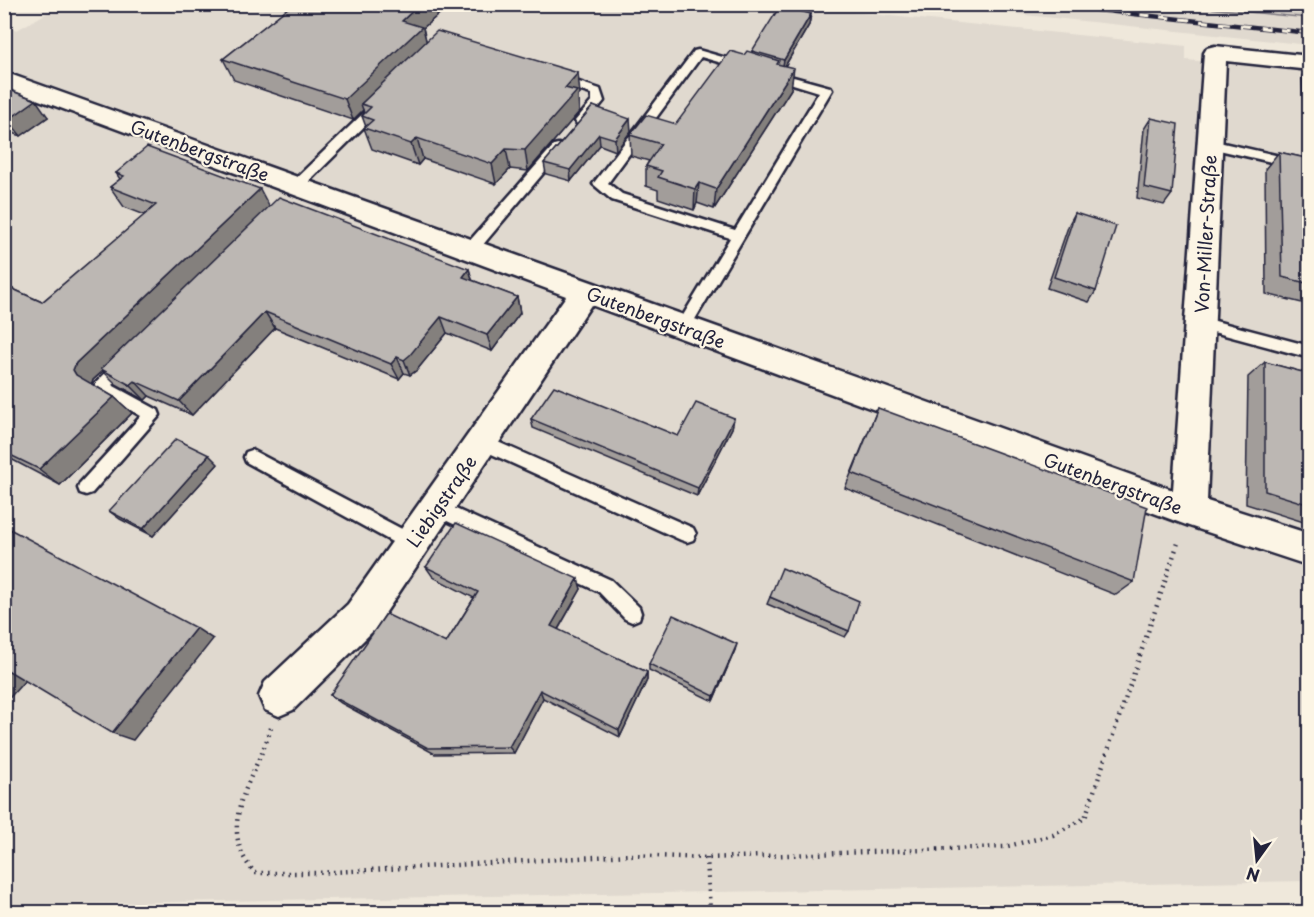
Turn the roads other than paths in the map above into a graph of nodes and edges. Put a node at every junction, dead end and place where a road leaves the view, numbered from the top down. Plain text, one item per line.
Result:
1 (1310, 63) edge
2 (541, 73) edge
3 (4, 79) edge
4 (390, 94) edge
5 (1210, 144) junction
6 (1310, 167) edge
7 (297, 190) junction
8 (738, 236) junction
9 (471, 249) junction
10 (585, 291) junction
11 (1200, 323) junction
12 (683, 327) junction
13 (134, 352) edge
14 (1310, 352) edge
15 (482, 442) junction
16 (252, 457) dead end
17 (86, 488) dead end
18 (436, 508) junction
19 (1189, 511) junction
20 (687, 534) dead end
21 (411, 543) junction
22 (1310, 550) edge
23 (632, 613) dead end
24 (279, 696) road end

1 - 5 street, Von-Miller-Straße
2 - 9 lane
3 - 7 street, Gutenbergstraße
4 - 7 lane
5 - 6 lane
5 - 11 street, Von-Miller-Straße
7 - 9 street, Gutenbergstraße
8 - 8 lane
8 - 12 lane
9 - 10 street, Gutenbergstraße
10 - 12 street, Gutenbergstraße
10 - 15 street, Liebigstraße
11 - 14 lane
11 - 19 street, Von-Miller-Straße
12 - 19 street, Gutenbergstraße
13 - 17 lane
15 - 18 street, Liebigstraße
15 - 20 lane
16 - 21 lane
18 - 21 street, Liebigstraße
18 - 23 lane
19 - 22 street, Gutenbergstraße
21 - 24 street, Liebigstraße

